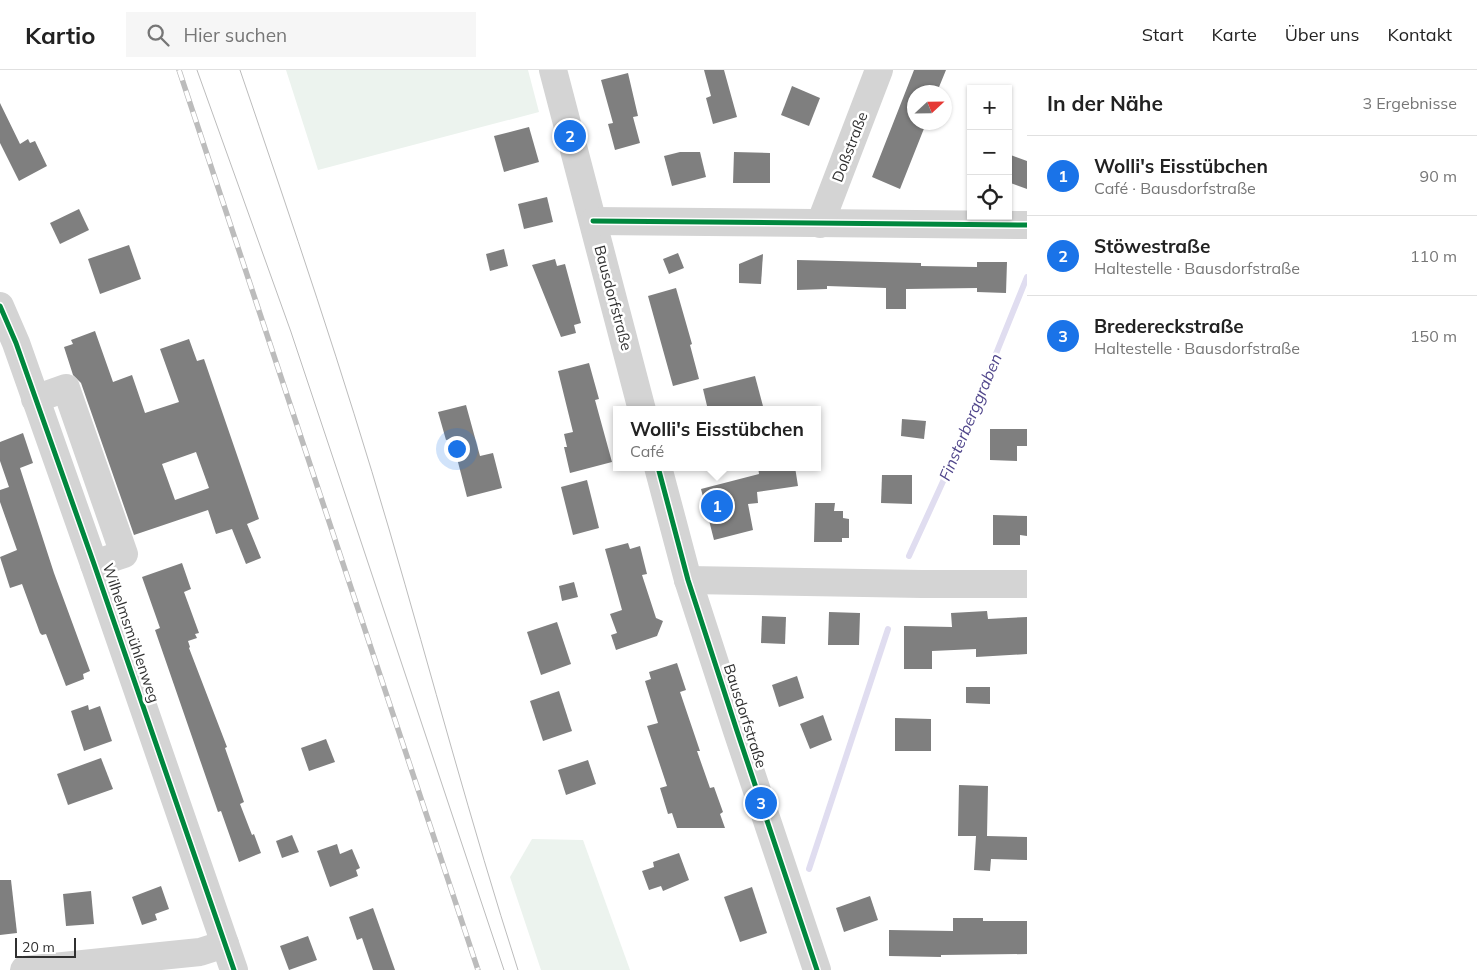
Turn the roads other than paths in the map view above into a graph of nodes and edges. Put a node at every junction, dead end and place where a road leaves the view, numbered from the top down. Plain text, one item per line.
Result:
1 (553, 70) edge
2 (878, 70) edge
3 (593, 221) junction
4 (820, 224) junction
5 (1027, 225) edge
6 (0, 306) edge
7 (641, 406) edge
8 (659, 471) edge
9 (688, 580) junction
10 (1027, 584) edge
11 (225, 944) junction
12 (24, 970) edge
13 (234, 970) edge
14 (817, 970) edge

1 - 3 street, Bausdorfstraße
2 - 4 street, Doßstraße
3 - 4 street
3 - 7 street, Bausdorfstraße
4 - 5 street
6 - 11 street, Wilhelmsmühlenweg
8 - 9 street, Bausdorfstraße
9 - 10 street
9 - 14 street, Bausdorfstraße
11 - 12 street
11 - 13 street, Wilhelmsmühlenweg

